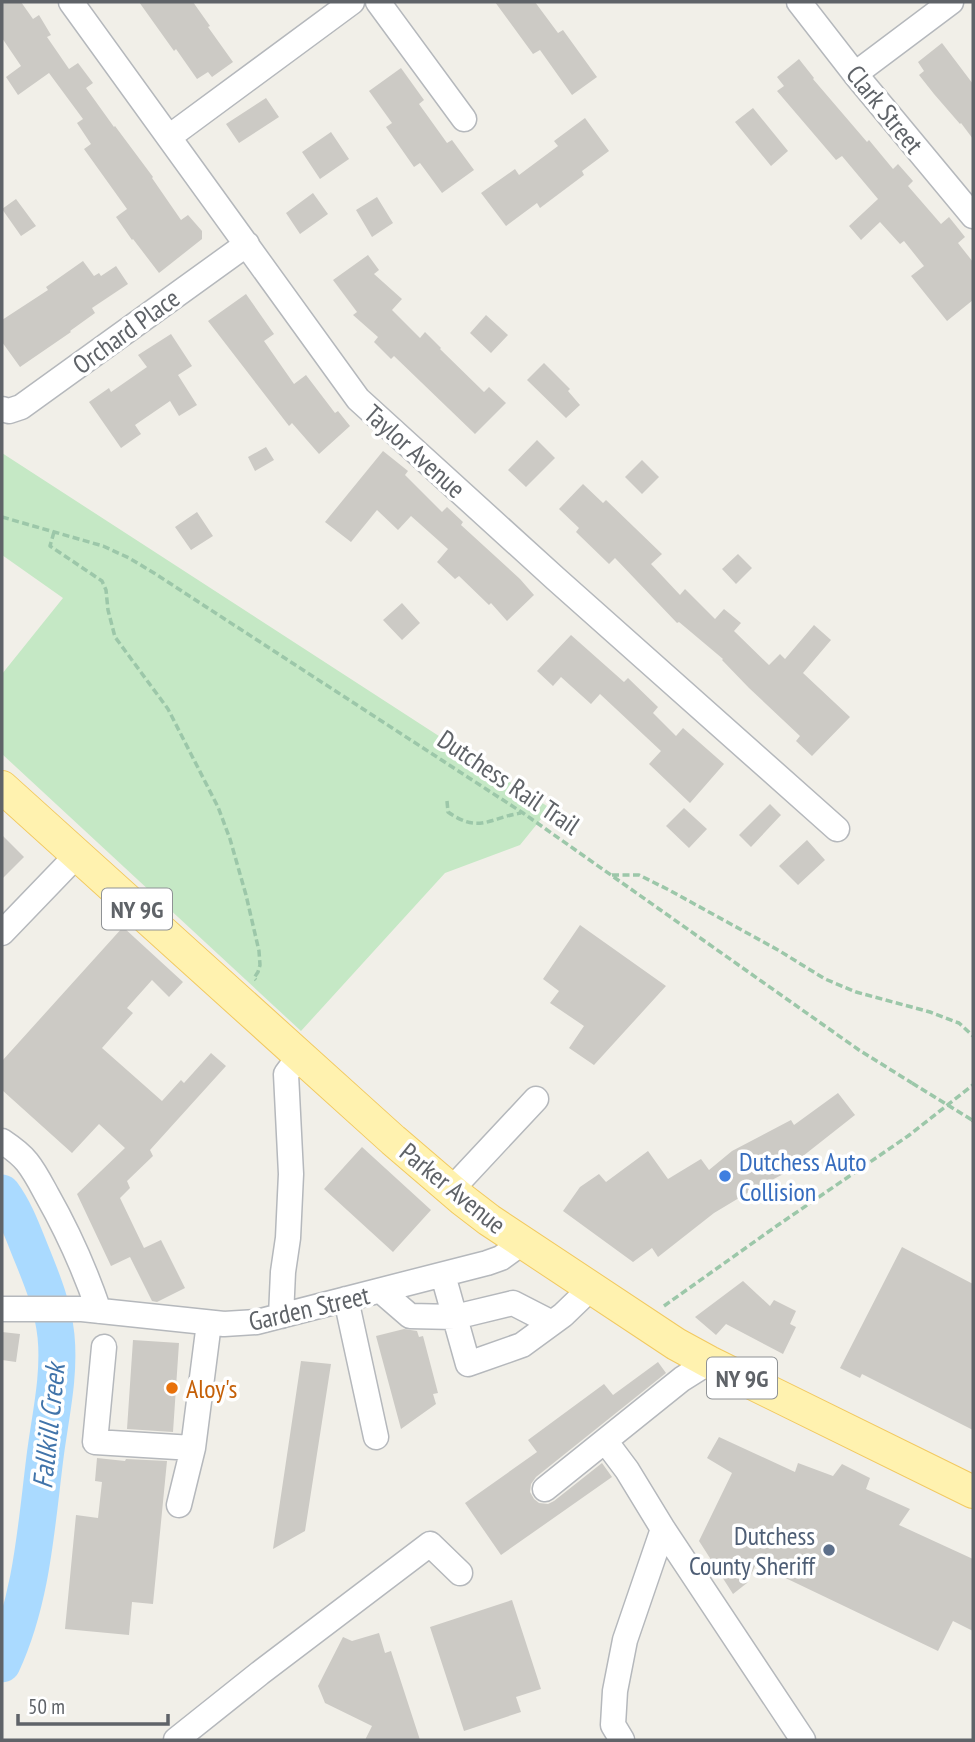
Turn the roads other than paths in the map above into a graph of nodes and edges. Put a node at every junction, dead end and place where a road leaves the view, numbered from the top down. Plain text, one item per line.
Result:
1 (71, 2) edge
2 (352, 2) edge
3 (378, 2) edge
4 (799, 2) edge
5 (951, 2) edge
6 (855, 74) junction
7 (464, 119) dead end
8 (169, 137) junction
9 (973, 216) edge
10 (247, 244) junction
11 (2, 409) edge
12 (2, 787) edge
13 (837, 829) dead end
14 (77, 855) junction
15 (2, 933) edge
16 (300, 1055) junction
17 (536, 1099) dead end
18 (2, 1141) edge
19 (452, 1190) junction
20 (523, 1242) junction
21 (443, 1275) junction
22 (591, 1288) junction
23 (381, 1291) junction
24 (346, 1300) junction
25 (2, 1309) edge
26 (99, 1311) junction
27 (281, 1316) junction
28 (454, 1317) junction
29 (209, 1323) junction
30 (552, 1323) junction
31 (104, 1348) dead end
32 (709, 1362) junction
33 (376, 1437) dead end
34 (606, 1442) junction
35 (193, 1448) junction
36 (545, 1489) dead end
37 (973, 1492) edge
38 (179, 1506) dead end
39 (663, 1530) junction
40 (460, 1573) dead end
41 (176, 1740) edge
42 (622, 1740) edge
43 (803, 1740) edge

1 - 8 street, Taylor Avenue
2 - 8 street
3 - 7 street
4 - 6 street, Clark Street
5 - 6 street
6 - 9 street, Clark Street
8 - 10 street, Taylor Avenue
10 - 11 street, Orchard Place
10 - 13 street, Taylor Avenue
12 - 14 main road, Parker Avenue / NY 9G
14 - 15 street
14 - 16 main road, Parker Avenue / NY 9G
16 - 19 main road, Parker Avenue / NY 9G
16 - 27 street
17 - 19 street
18 - 26 street
19 - 20 main road, Parker Avenue / NY 9G
20 - 21 street, Garden Street
20 - 22 main road, Parker Avenue / NY 9G
21 - 23 street, Garden Street
21 - 28 street
22 - 30 street
22 - 32 main road, Parker Avenue / NY 9G
23 - 24 street, Garden Street
23 - 28 street
24 - 27 street, Garden Street
24 - 33 street
25 - 26 street, Garden Street
26 - 29 street, Garden Street
27 - 29 street, Garden Street
28 - 30 street
28 - 30 street
29 - 35 street
31 - 35 street
32 - 34 street
32 - 37 main road, Parker Avenue / NY 9G
34 - 36 street
34 - 39 street
35 - 38 street
39 - 42 street
39 - 43 street
40 - 41 street

